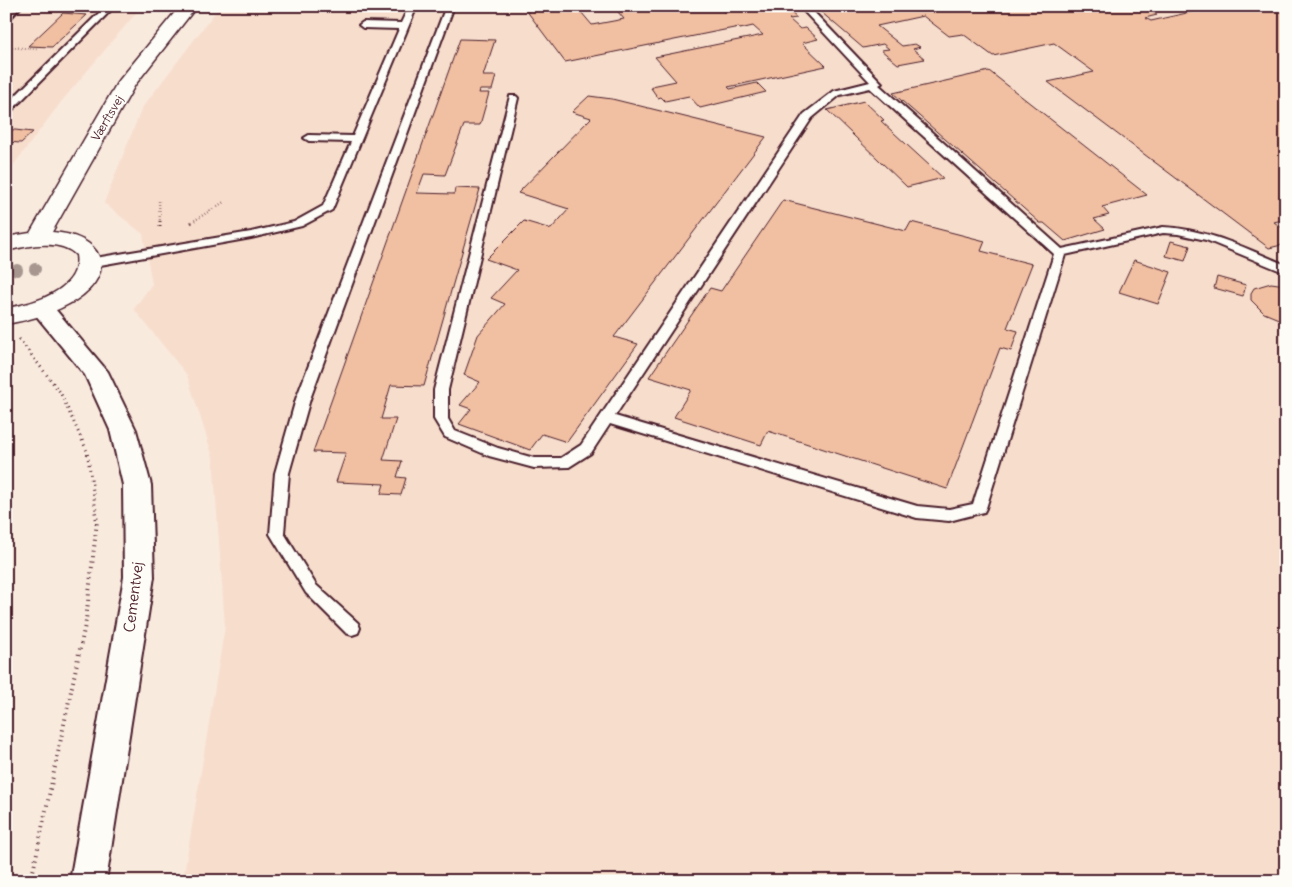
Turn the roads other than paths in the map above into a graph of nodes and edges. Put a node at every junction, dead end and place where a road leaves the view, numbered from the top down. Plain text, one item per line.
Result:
1 (111, 6) edge
2 (189, 6) edge
3 (413, 6) edge
4 (450, 6) edge
5 (803, 6) edge
6 (363, 25) dead end
7 (405, 26) junction
8 (872, 84) junction
9 (513, 98) dead end
10 (6, 111) edge
11 (309, 138) dead end
12 (358, 139) junction
13 (38, 238) junction
14 (6, 244) edge
15 (1060, 253) junction
16 (89, 263) junction
17 (1286, 269) edge
18 (42, 308) junction
19 (10, 325) edge
20 (606, 418) junction
21 (352, 628) dead end
22 (88, 881) edge

1 - 10 lane
2 - 13 street, Værftsvej
3 - 7 lane
4 - 21 lane
5 - 8 lane
6 - 7 lane
7 - 12 lane
8 - 15 lane
8 - 20 lane
9 - 20 lane
11 - 12 lane
12 - 16 lane
13 - 14 street
13 - 16 street
15 - 17 lane
15 - 20 lane
16 - 18 street
18 - 19 street
18 - 22 street, Cementvej

